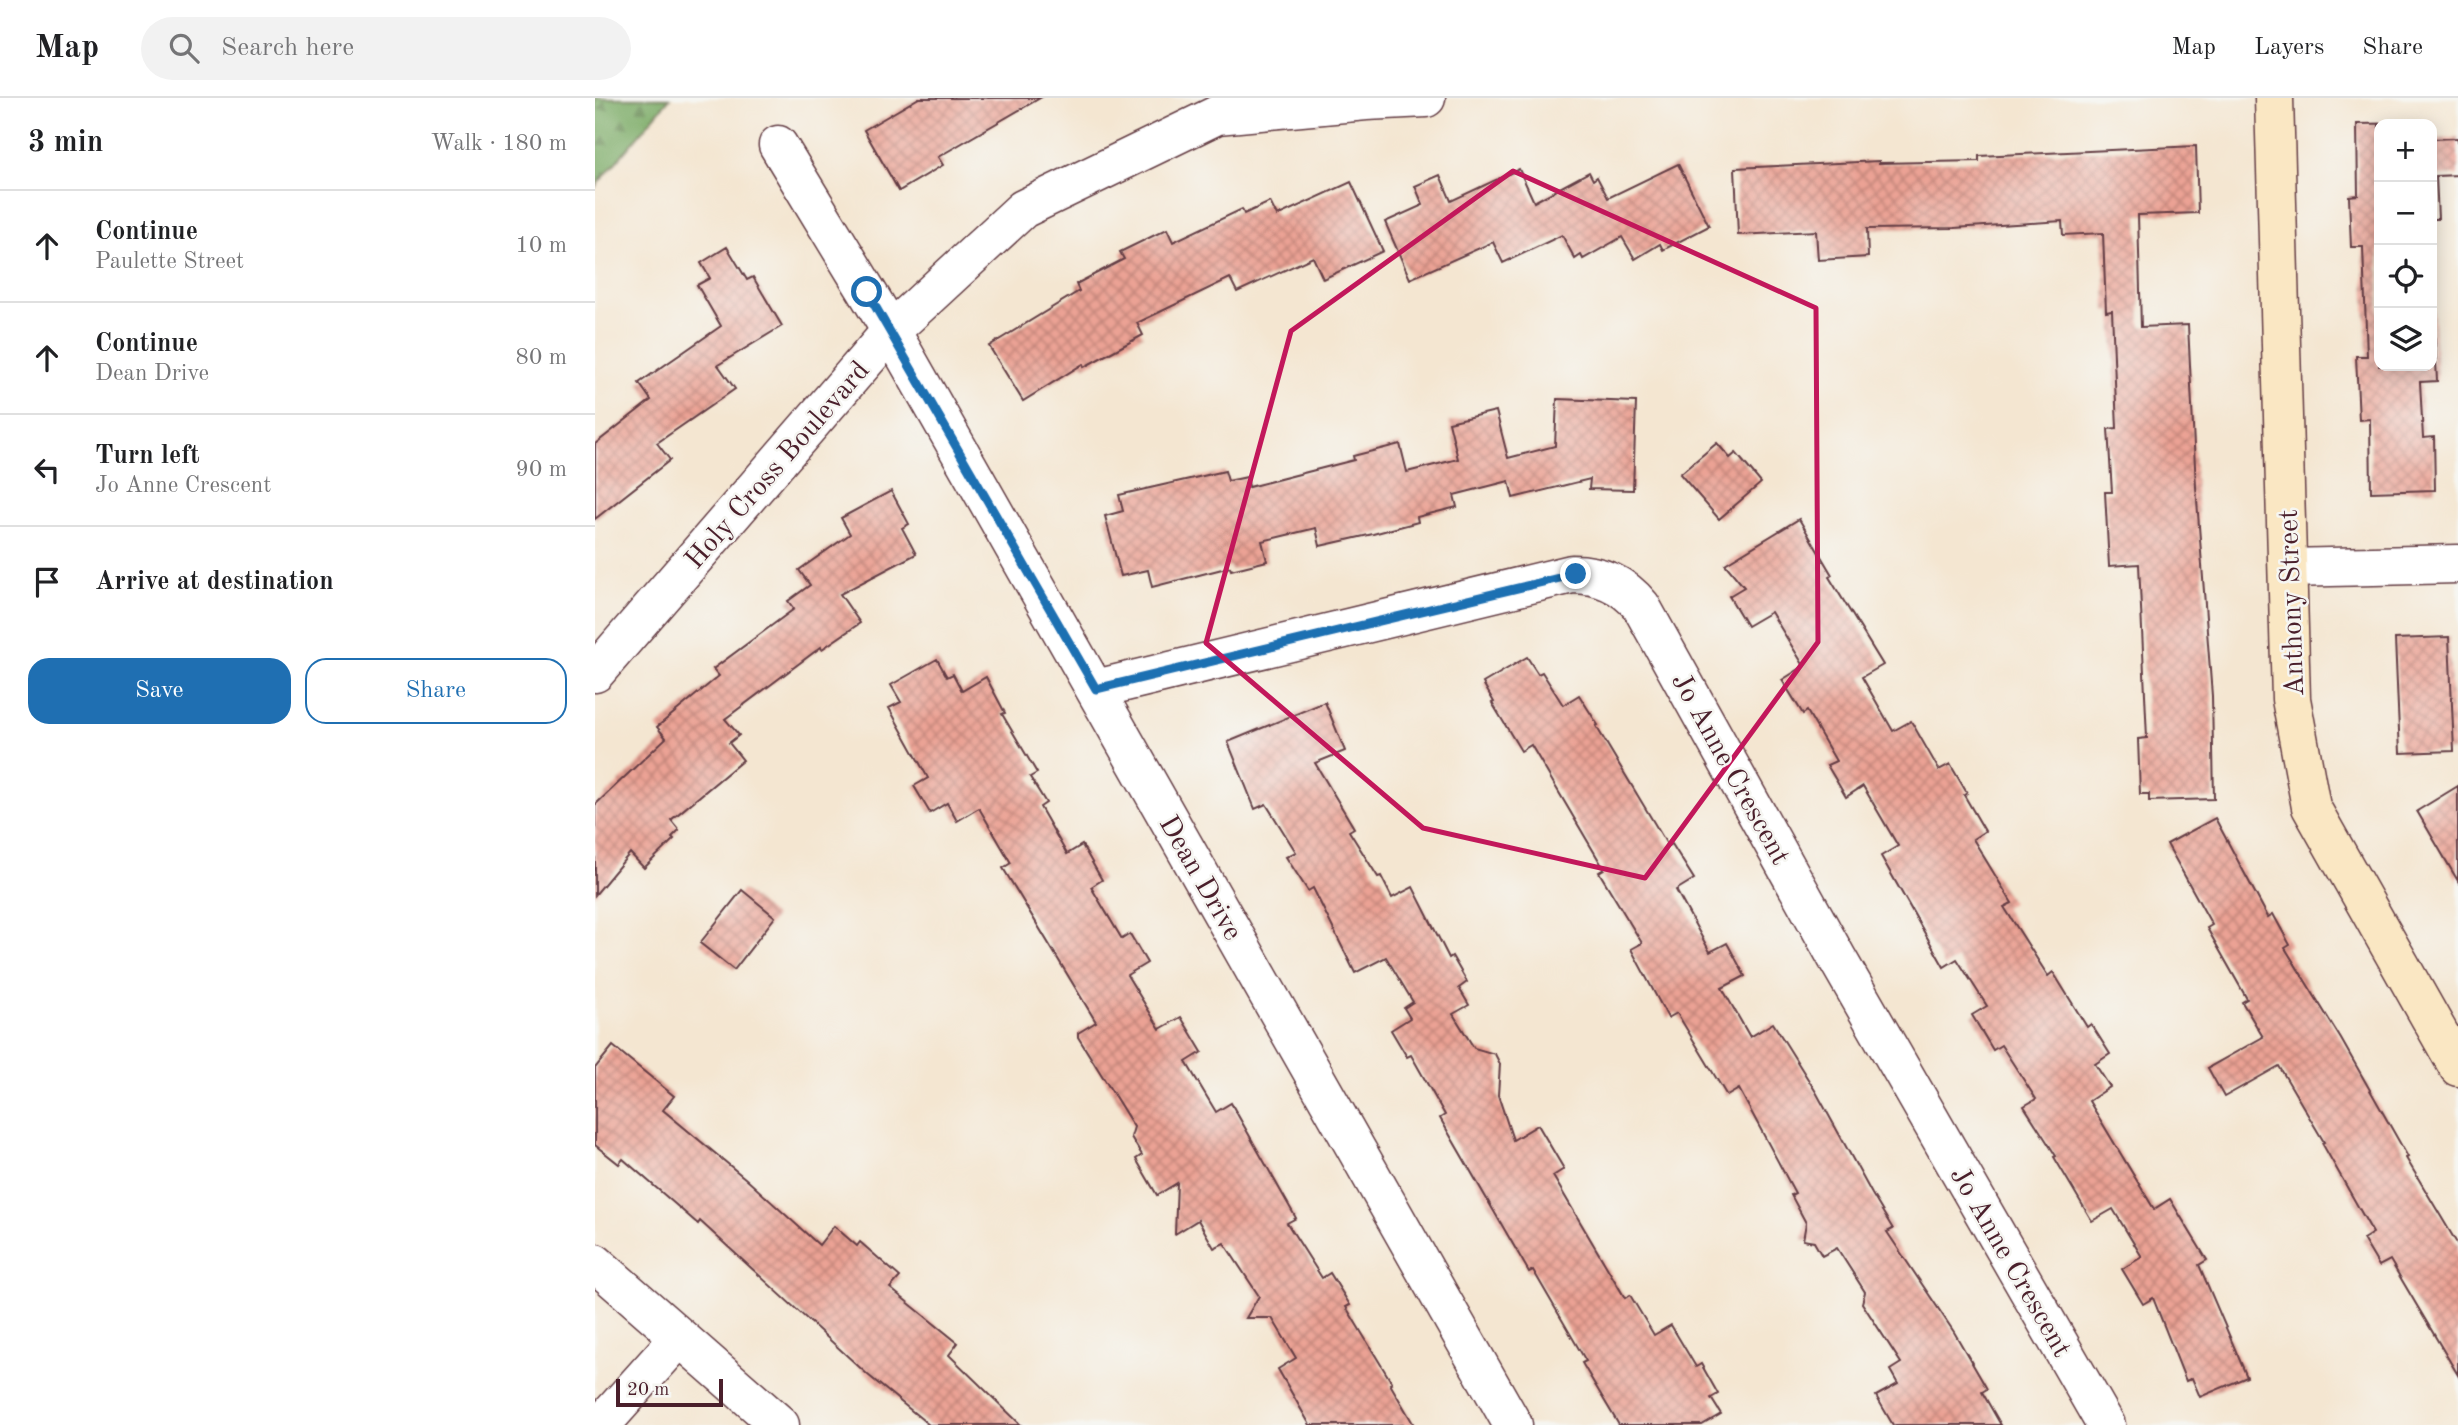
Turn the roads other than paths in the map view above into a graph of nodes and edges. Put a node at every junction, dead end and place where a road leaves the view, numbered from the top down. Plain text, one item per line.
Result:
1 (1426, 98) edge
2 (2274, 98) edge
3 (778, 145) dead end
4 (891, 331) junction
5 (2458, 564) edge
6 (2288, 568) junction
7 (595, 673) edge
8 (1096, 689) junction
9 (2458, 1067) edge
10 (595, 1263) edge
11 (679, 1338) junction
12 (601, 1425) edge
13 (780, 1425) edge
14 (1513, 1425) edge
15 (2106, 1425) edge

1 - 4 street, Holy Cross Boulevard
2 - 6 street, Anthony Street
3 - 4 street, Dean Drive
4 - 7 street, Holy Cross Boulevard
4 - 8 street, Dean Drive
5 - 6 street
6 - 9 street, Anthony Street
8 - 14 street, Dean Drive
8 - 15 street, Jo Anne Crescent
10 - 11 street
11 - 12 street
11 - 13 street

